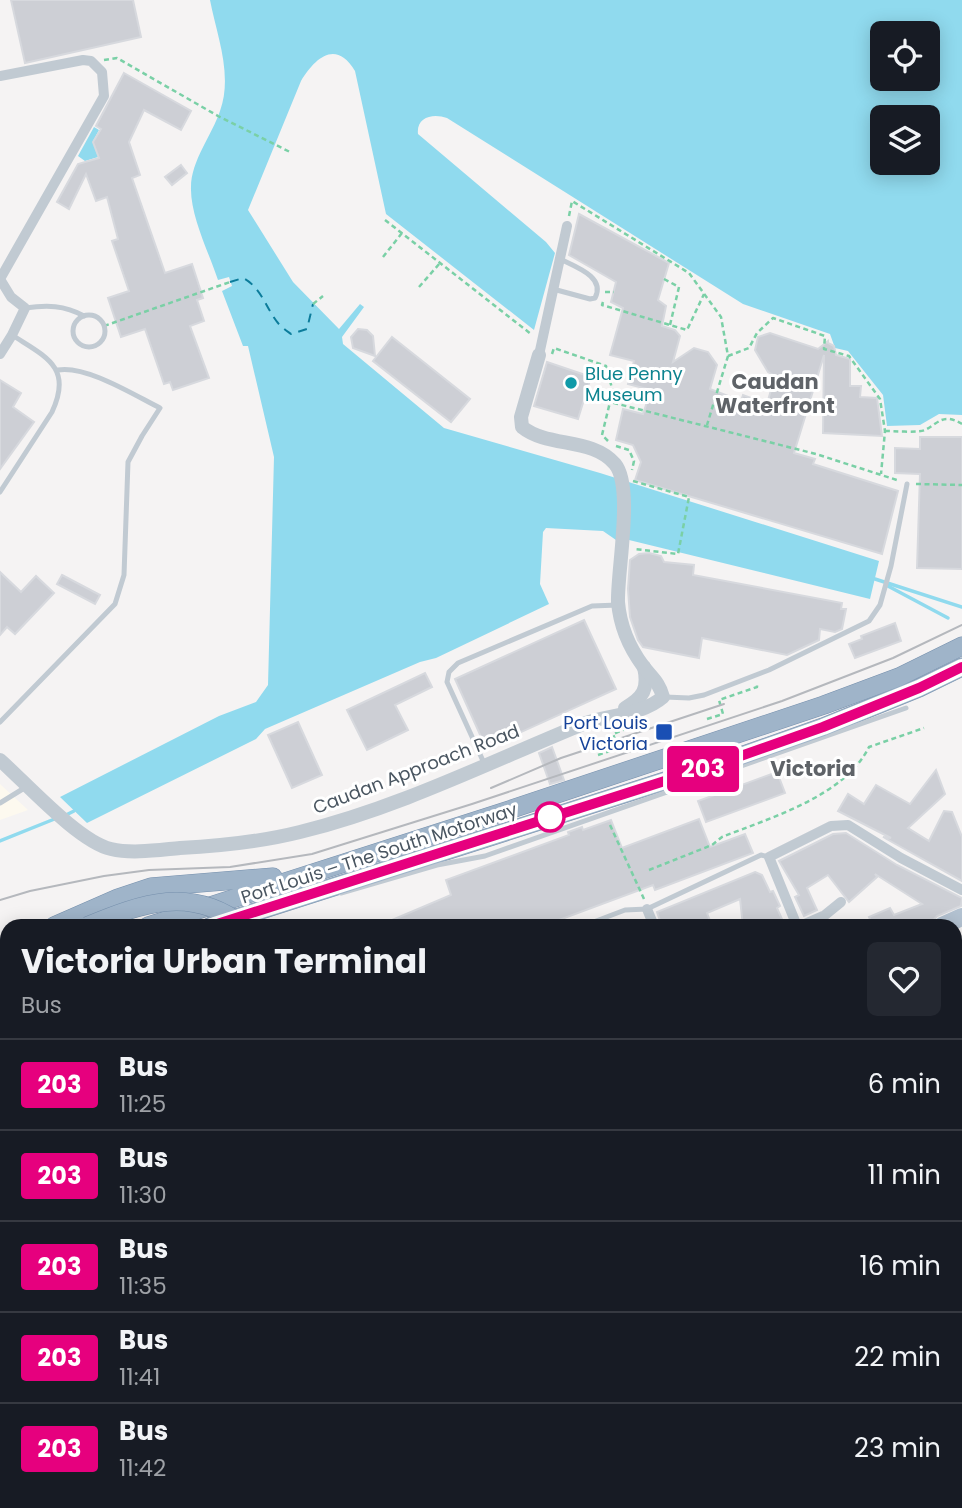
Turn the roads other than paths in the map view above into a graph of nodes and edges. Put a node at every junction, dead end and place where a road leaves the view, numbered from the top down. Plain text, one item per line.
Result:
1 (0, 76) edge
2 (567, 226) road end
3 (561, 259) junction
4 (553, 289) junction
5 (24, 308) junction
6 (84, 316) junction
7 (12, 335) junction
8 (0, 354) edge
9 (539, 355) joint
10 (58, 370) junction
11 (907, 484) road end
12 (0, 492) edge
13 (618, 605) junction
14 (960, 647) edge
15 (644, 667) junction
16 (962, 667) edge
17 (663, 697) junction
18 (640, 699) junction
19 (906, 708) dead end
20 (608, 717) junction
21 (0, 723) edge
22 (0, 760) edge
23 (486, 766) junction
24 (29, 785) junction
25 (0, 803) edge
26 (765, 856) junction
27 (323, 870) junction
28 (962, 890) edge
29 (327, 893) junction
30 (841, 902) dead end
31 (647, 909) junction
32 (70, 919) edge
33 (105, 919) edge
34 (170, 919) edge
35 (234, 919) edge
36 (236, 919) edge
37 (258, 919) edge
38 (601, 919) edge
39 (651, 919) edge
40 (796, 919) edge
41 (816, 919) edge

1 - 5 street
2 - 3 street
3 - 4 street
3 - 4 lane
4 - 9 street
5 - 6 lane
5 - 7 street
6 - 6 lane
7 - 8 street
7 - 10 lane
9 - 13 street
10 - 12 lane
10 - 21 lane
11 - 17 lane
13 - 15 street
13 - 23 lane
14 - 27 highway, Port Louis – The South Motorway
15 - 17 street
15 - 18 street
16 - 29 highway, Port Louis – The South Motorway
17 - 18 lane
17 - 20 street
18 - 20 street
19 - 29 lane
20 - 23 street, Caudan Approach Road
22 - 24 street
23 - 24 street, Caudan Approach Road
24 - 25 lane
26 - 28 street
26 - 31 lane
26 - 40 street
27 - 32 highway
27 - 34 highway, Port Louis – The South Motorway
29 - 36 highway, Port Louis – The South Motorway
29 - 37 highway
30 - 41 street
31 - 38 lane
31 - 39 street
33 - 35 highway, bridge

